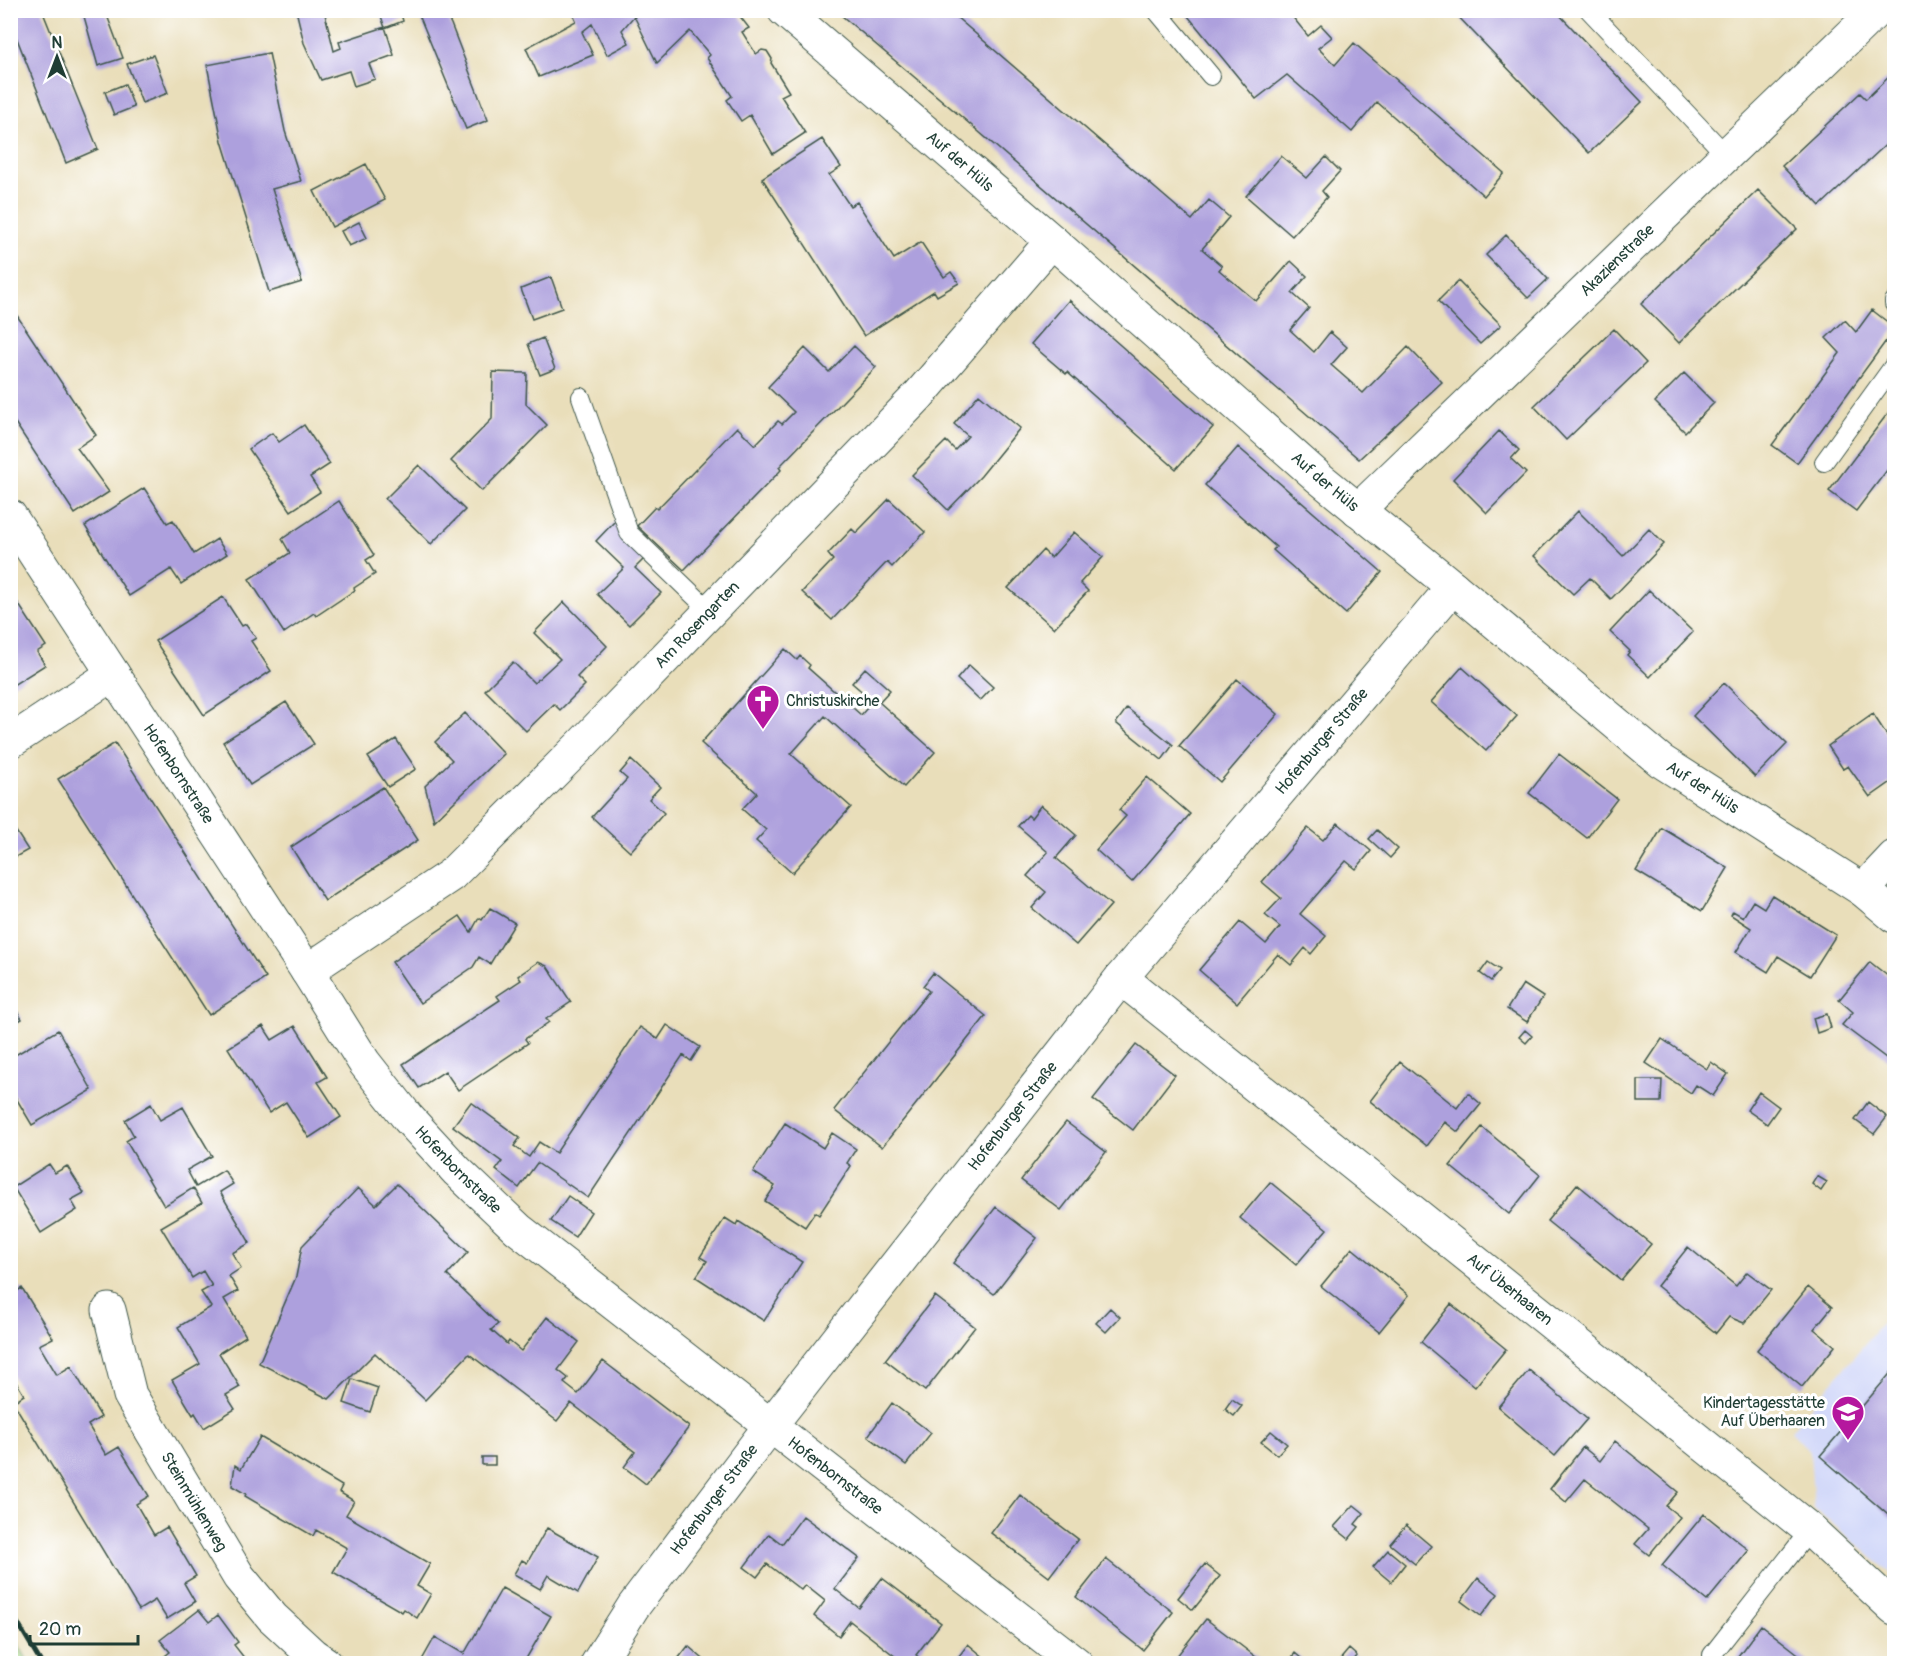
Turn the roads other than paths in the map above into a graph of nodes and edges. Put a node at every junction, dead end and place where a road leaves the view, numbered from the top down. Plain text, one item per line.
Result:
1 (784, 10) edge
2 (1156, 10) edge
3 (1589, 10) edge
4 (1877, 10) edge
5 (1211, 76) dead end
6 (1727, 156) junction
7 (1052, 241) junction
8 (1894, 365) edge
9 (581, 397) dead end
10 (1824, 462) dead end
11 (1358, 510) junction
12 (10, 516) edge
13 (1453, 587) junction
14 (711, 612) junction
15 (113, 674) junction
16 (10, 742) edge
17 (1894, 858) edge
18 (1863, 890) junction
19 (1894, 916) edge
20 (307, 971) junction
21 (1121, 978) junction
22 (109, 1310) dead end
23 (770, 1426) junction
24 (1810, 1530) junction
25 (1894, 1608) edge
26 (1712, 1655) dead end
27 (326, 1664) edge
28 (597, 1664) edge
29 (1077, 1664) edge

1 - 7 street, Auf der Hüls
2 - 5 lane
3 - 6 lane
4 - 6 street, Akazienstraße
6 - 11 street, Akazienstraße
7 - 11 street, Auf der Hüls
7 - 14 street, Am Rosengarten
8 - 10 lane
9 - 14 lane
11 - 13 street, Auf der Hüls
12 - 15 street, Hofenbornstraße
13 - 18 street, Auf der Hüls
13 - 21 street, Hofenburger Straße
14 - 20 street, Am Rosengarten
15 - 16 street
15 - 20 street, Hofenbornstraße
17 - 18 street
18 - 19 street, Auf der Hüls
20 - 23 street, Hofenbornstraße
21 - 23 street, Hofenburger Straße
21 - 24 street, Auf Überhaaren
22 - 27 street, Steinmühlenweg
23 - 28 street, Hofenburger Straße
23 - 29 street, Hofenbornstraße
24 - 25 street, Auf Überhaaren
24 - 26 lane

